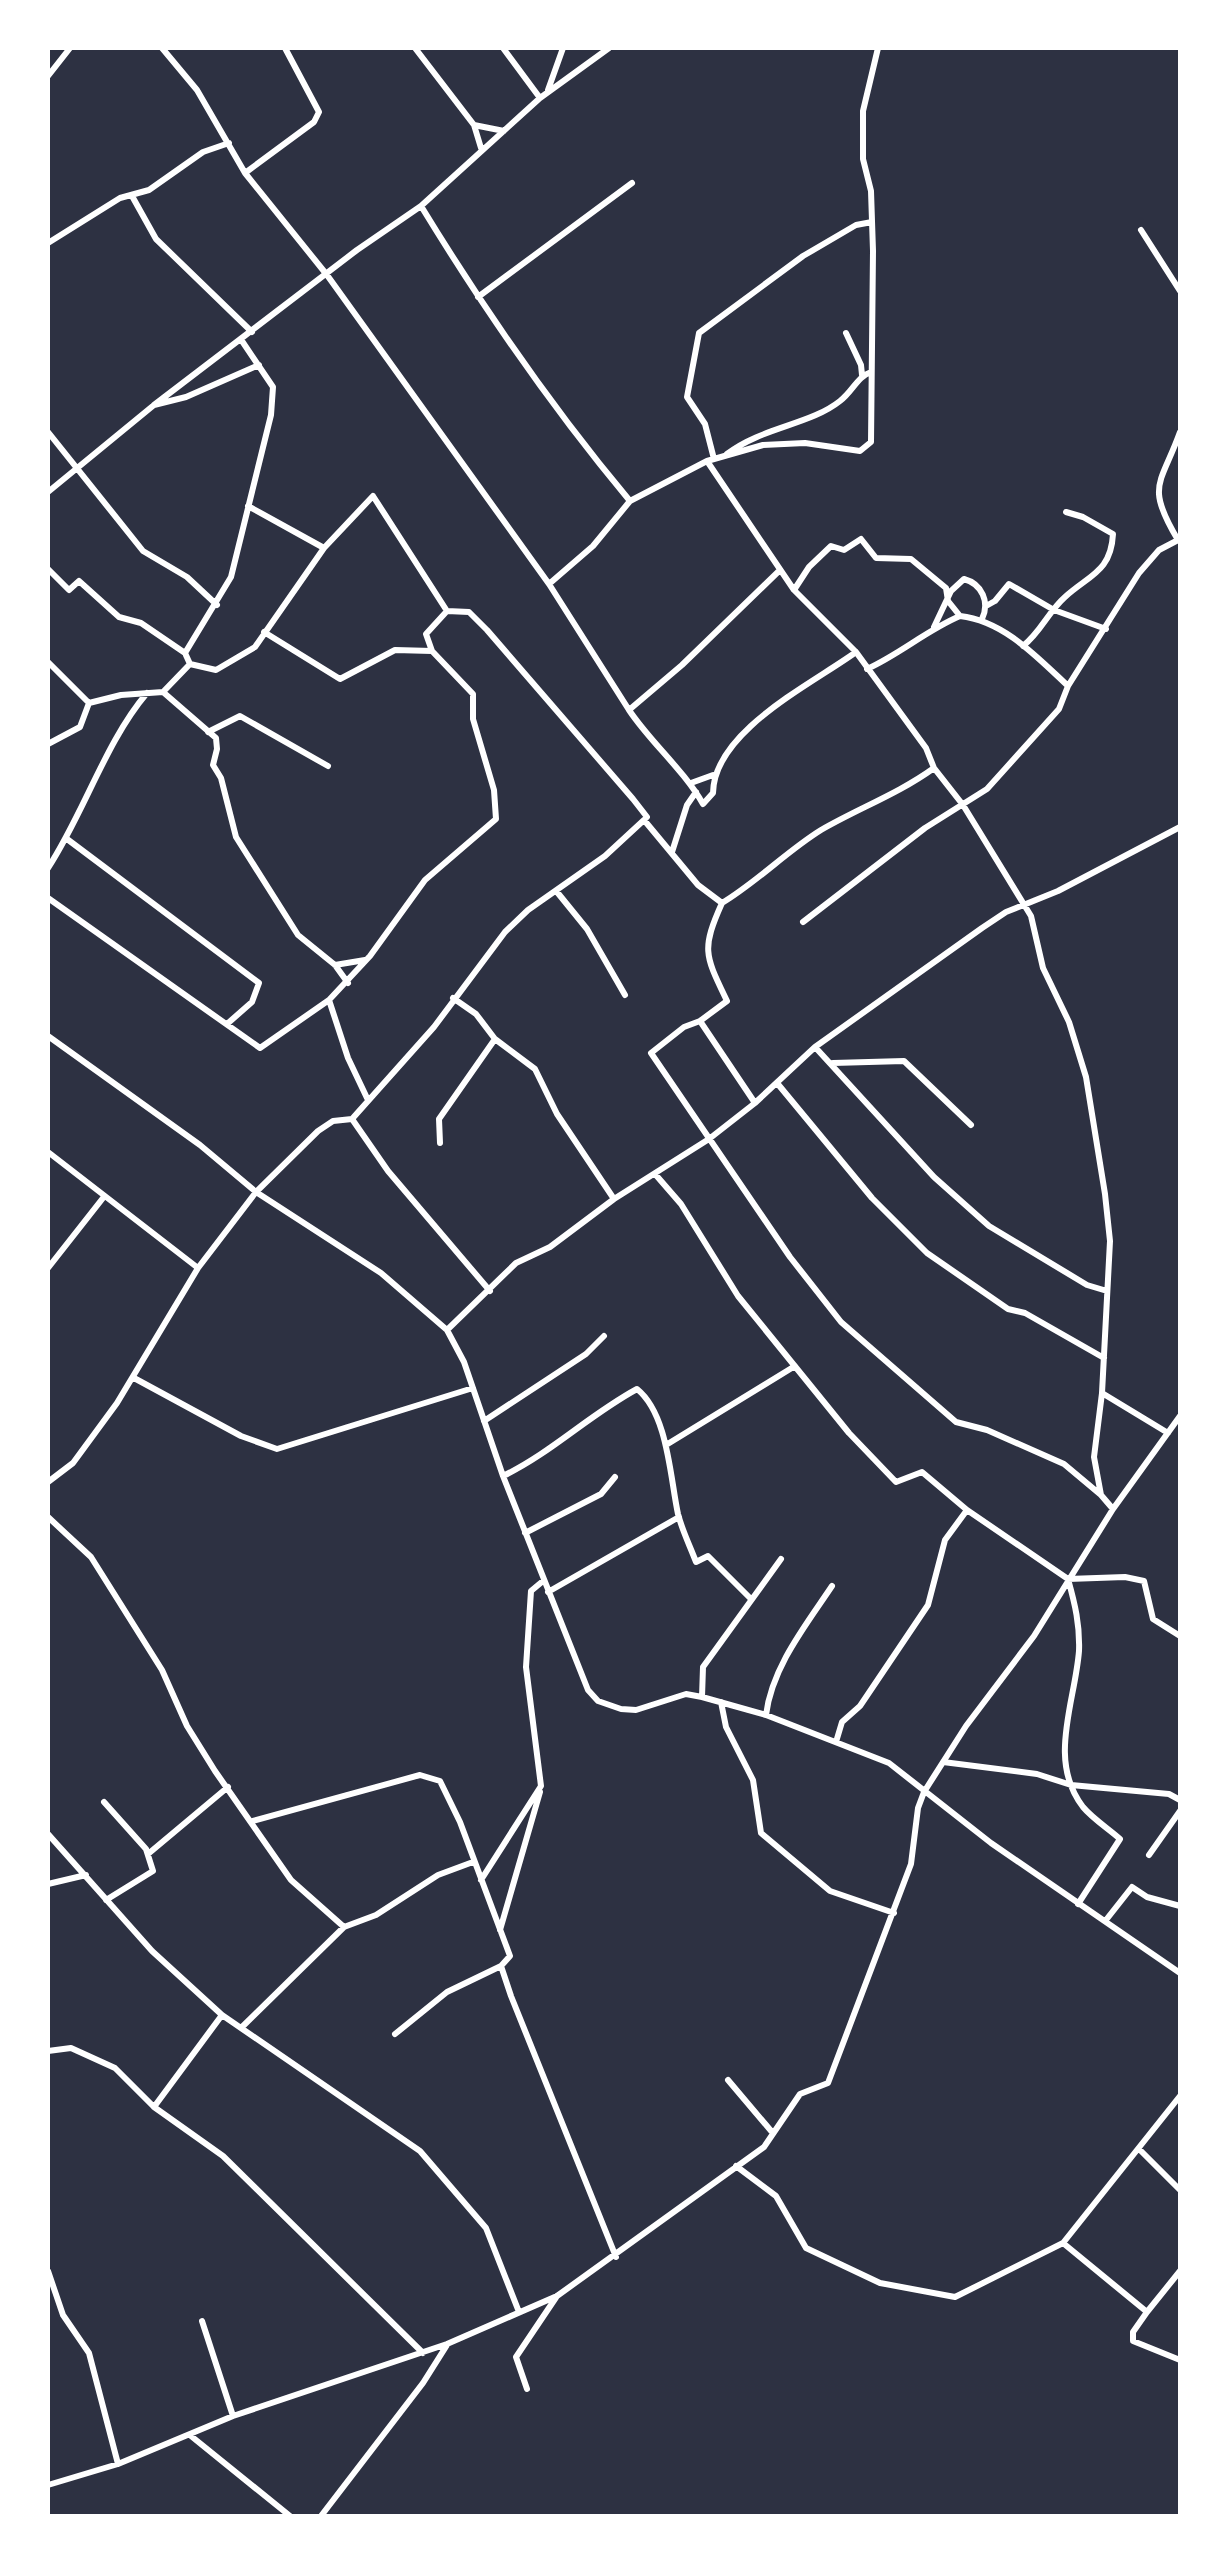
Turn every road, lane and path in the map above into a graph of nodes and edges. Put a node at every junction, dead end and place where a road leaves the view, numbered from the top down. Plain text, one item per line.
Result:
1 (70, 48) edge
2 (162, 48) edge
3 (285, 48) edge
4 (415, 48) edge
5 (503, 48) edge
6 (563, 48) edge
7 (609, 48) edge
8 (878, 48) edge
9 (48, 76) edge
10 (548, 92) junction
11 (540, 98) junction
12 (474, 125) junction
13 (504, 131) junction
14 (229, 143) junction
15 (481, 148) junction
16 (245, 173) junction
17 (632, 183) dead end
18 (132, 196) junction
19 (421, 206) junction
20 (872, 222) junction
21 (1141, 230) dead end
22 (49, 240) edge
23 (327, 275) junction
24 (1180, 291) edge
25 (478, 297) junction
26 (252, 332) junction
27 (846, 333) dead end
28 (242, 341) junction
29 (259, 365) junction
30 (871, 372) junction
31 (862, 375) junction
32 (154, 405) junction
33 (48, 432) edge
34 (1180, 432) edge
35 (724, 457) junction
36 (710, 460) junction
37 (78, 469) junction
38 (48, 492) edge
39 (630, 501) junction
40 (248, 506) junction
41 (1066, 512) dead end
42 (1179, 540) edge
43 (324, 548) junction
44 (48, 569) edge
45 (779, 571) junction
46 (549, 584) junction
47 (794, 590) junction
48 (948, 601) junction
49 (217, 605) junction
50 (986, 606) junction
51 (1054, 610) junction
52 (447, 611) junction
53 (960, 616) junction
54 (982, 619) junction
55 (934, 627) junction
56 (1106, 629) junction
57 (264, 632) junction
58 (1023, 646) junction
59 (432, 651) junction
60 (856, 652) junction
61 (185, 653) junction
62 (48, 662) edge
63 (190, 664) junction
64 (867, 669) junction
65 (1068, 686) junction
66 (163, 692) junction
67 (147, 693) junction
68 (89, 703) junction
69 (629, 710) junction
70 (208, 732) junction
71 (48, 744) edge
72 (328, 766) dead end
73 (934, 768) junction
74 (713, 775) junction
75 (691, 783) junction
76 (696, 792) junction
77 (963, 805) junction
78 (644, 820) junction
79 (1180, 827) edge
80 (67, 839) junction
81 (672, 852) junction
82 (48, 868) edge
83 (557, 892) junction
84 (48, 898) edge
85 (722, 903) junction
86 (1027, 905) junction
87 (803, 922) dead end
88 (365, 960) junction
89 (335, 965) junction
90 (348, 983) junction
91 (625, 995) dead end
92 (453, 998) junction
93 (329, 1000) junction
94 (700, 1021) junction
95 (227, 1024) junction
96 (48, 1036) edge
97 (495, 1039) junction
98 (815, 1047) junction
99 (833, 1063) junction
100 (777, 1083) junction
101 (367, 1098) junction
102 (755, 1103) junction
103 (352, 1119) junction
104 (971, 1125) dead end
105 (709, 1139) junction
106 (440, 1143) dead end
107 (48, 1152) edge
108 (655, 1174) junction
109 (256, 1192) junction
110 (103, 1198) junction
111 (614, 1199) junction
112 (48, 1268) edge
113 (198, 1268) junction
114 (490, 1291) junction
115 (1107, 1291) junction
116 (447, 1330) junction
117 (604, 1336) dead end
118 (1104, 1358) junction
119 (795, 1366) junction
120 (134, 1378) junction
121 (473, 1388) junction
122 (1102, 1393) junction
123 (1180, 1416) edge
124 (484, 1421) junction
125 (1168, 1433) junction
126 (666, 1445) junction
127 (503, 1476) junction
128 (615, 1477) dead end
129 (48, 1482) edge
130 (1101, 1495) junction
131 (1113, 1509) junction
132 (967, 1510) junction
133 (48, 1517) edge
134 (679, 1517) junction
135 (525, 1533) junction
136 (781, 1559) dead end
137 (1068, 1579) junction
138 (543, 1581) junction
139 (832, 1586) dead end
140 (548, 1592) junction
141 (751, 1599) junction
142 (1180, 1636) edge
143 (702, 1697) junction
144 (721, 1702) junction
145 (766, 1715) junction
146 (836, 1742) junction
147 (943, 1762) junction
148 (1071, 1785) junction
149 (541, 1786) junction
150 (228, 1787) junction
151 (924, 1792) junction
152 (1180, 1800) edge
153 (104, 1802) dead end
154 (1180, 1811) edge
155 (253, 1821) junction
156 (48, 1834) edge
157 (148, 1854) junction
158 (1149, 1855) dead end
159 (473, 1862) junction
160 (86, 1875) junction
161 (481, 1880) junction
162 (48, 1884) edge
163 (106, 1900) junction
164 (1078, 1904) junction
165 (1180, 1906) edge
166 (894, 1913) junction
167 (1106, 1920) junction
168 (344, 1927) junction
169 (500, 1930) junction
170 (501, 1966) junction
171 (1180, 1973) edge
172 (222, 2015) junction
173 (241, 2028) junction
174 (395, 2034) dead end
175 (48, 2051) edge
176 (728, 2080) dead end
177 (1180, 2096) edge
178 (154, 2107) junction
179 (772, 2132) junction
180 (1139, 2149) junction
181 (736, 2166) junction
182 (1180, 2190) edge
183 (1063, 2243) junction
184 (616, 2257) junction
185 (48, 2271) edge
186 (1180, 2271) edge
187 (557, 2296) junction
188 (519, 2312) junction
189 (1147, 2312) junction
190 (202, 2321) dead end
191 (447, 2344) junction
192 (423, 2353) junction
193 (1180, 2360) edge
194 (527, 2389) dead end
195 (233, 2416) junction
196 (191, 2436) junction
197 (118, 2464) junction
198 (48, 2485) edge
199 (290, 2516) edge
200 (321, 2516) edge

1 - 9 street
2 - 14 street
3 - 16 street
4 - 12 street
5 - 11 street
6 - 10 street
7 - 10 street
8 - 20 street
10 - 11 street
11 - 13 street
12 - 13 street
12 - 15 street
13 - 15 street
14 - 16 street
14 - 18 street
15 - 19 street
16 - 23 street
17 - 25 street
18 - 22 street
18 - 26 street
19 - 23 street
19 - 25 street
20 - 30 street
20 - 36 street
21 - 24 street
23 - 26 street
23 - 46 street
25 - 39 street
26 - 28 street
27 - 31 street
28 - 29 street
28 - 32 street
29 - 32 street
29 - 40 street
30 - 31 street
30 - 35 street
31 - 35 street
32 - 37 street
33 - 37 street
34 - 42 street
35 - 36 street
36 - 39 street
36 - 45 street
37 - 38 street
37 - 49 street
39 - 46 street
40 - 43 street
40 - 49 street
41 - 51 street
42 - 56 street
43 - 52 street
43 - 57 street
44 - 61 street
45 - 47 street
45 - 69 street
46 - 69 street
47 - 48 street
47 - 60 street
48 - 50 street
48 - 53 street
48 - 55 street
49 - 61 street
50 - 51 street
50 - 54 street
51 - 56 street
51 - 58 street
52 - 59 street
52 - 78 street
53 - 54 street
53 - 55 street
54 - 58 street
55 - 64 street
56 - 65 street
57 - 59 street
57 - 63 street
58 - 65 street
59 - 88 street
60 - 64 street
60 - 74 street
61 - 63 street
62 - 68 street
63 - 66 street
64 - 73 street
65 - 77 street
66 - 67 street
66 - 70 street
67 - 68 street
67 - 80 street
68 - 71 street
69 - 75 street
70 - 72 street
70 - 89 street
73 - 77 street
73 - 85 street
74 - 75 street
74 - 76 street
75 - 76 street
76 - 81 street
77 - 86 street
77 - 87 street
78 - 81 street
78 - 83 street
79 - 86 street
80 - 82 street
80 - 95 street
81 - 85 street
83 - 91 street
83 - 92 street
84 - 95 street
85 - 94 street
86 - 98 street
86 - 115 street
88 - 89 street
88 - 90 street
89 - 90 street
90 - 93 street
92 - 97 street
92 - 101 street
93 - 95 street
93 - 101 street
94 - 102 street
94 - 105 street
96 - 109 street
97 - 106 street
97 - 111 street
98 - 99 street
98 - 100 street
99 - 104 street
99 - 115 street
100 - 102 street
100 - 118 street
101 - 103 street
102 - 105 street
103 - 109 street
103 - 114 street
105 - 108 street
105 - 130 street
107 - 110 street
108 - 111 street
108 - 119 street
109 - 113 street
109 - 116 street
110 - 112 street
110 - 113 street
111 - 114 street
113 - 120 street
114 - 116 street
115 - 118 street
116 - 121 street
117 - 124 street
118 - 122 street
119 - 126 street
119 - 132 street
120 - 121 street
120 - 129 street
121 - 124 street
122 - 125 street
122 - 130 street
123 - 125 street
124 - 127 street
125 - 131 street
126 - 127 street
126 - 134 street
127 - 135 street
128 - 135 street
130 - 131 street
131 - 137 street
132 - 137 street
132 - 146 street
133 - 150 street
134 - 140 street
134 - 141 street
135 - 138 street
136 - 141 street
137 - 142 street
137 - 147 street
137 - 148 street
138 - 140 street
138 - 149 street
139 - 145 street
140 - 143 street
141 - 143 street
143 - 144 street
144 - 145 street
144 - 166 street
145 - 146 street
146 - 151 street
147 - 148 street
147 - 151 street
148 - 152 street
148 - 164 street
149 - 161 street
149 - 169 street
150 - 155 street
150 - 157 street
151 - 164 street
151 - 166 street
153 - 157 street
154 - 158 street
155 - 159 street
155 - 168 street
156 - 160 street
157 - 163 street
159 - 161 street
159 - 168 street
160 - 162 street
160 - 163 street
161 - 169 street
163 - 172 street
164 - 167 street
165 - 167 street
166 - 179 street
167 - 171 street
168 - 173 street
169 - 170 street
170 - 174 street
170 - 184 street
172 - 173 street
172 - 178 street
173 - 188 street
175 - 178 street
176 - 179 street
177 - 180 street
178 - 192 street
179 - 181 street
180 - 182 street
180 - 183 street
181 - 183 street
181 - 184 street
183 - 189 street
184 - 187 street
185 - 197 street
186 - 189 street
187 - 188 street
187 - 194 street
188 - 191 street
189 - 193 street
190 - 195 street
191 - 192 street
191 - 200 street
192 - 195 street
195 - 196 street
196 - 197 street
196 - 199 street
197 - 198 street

